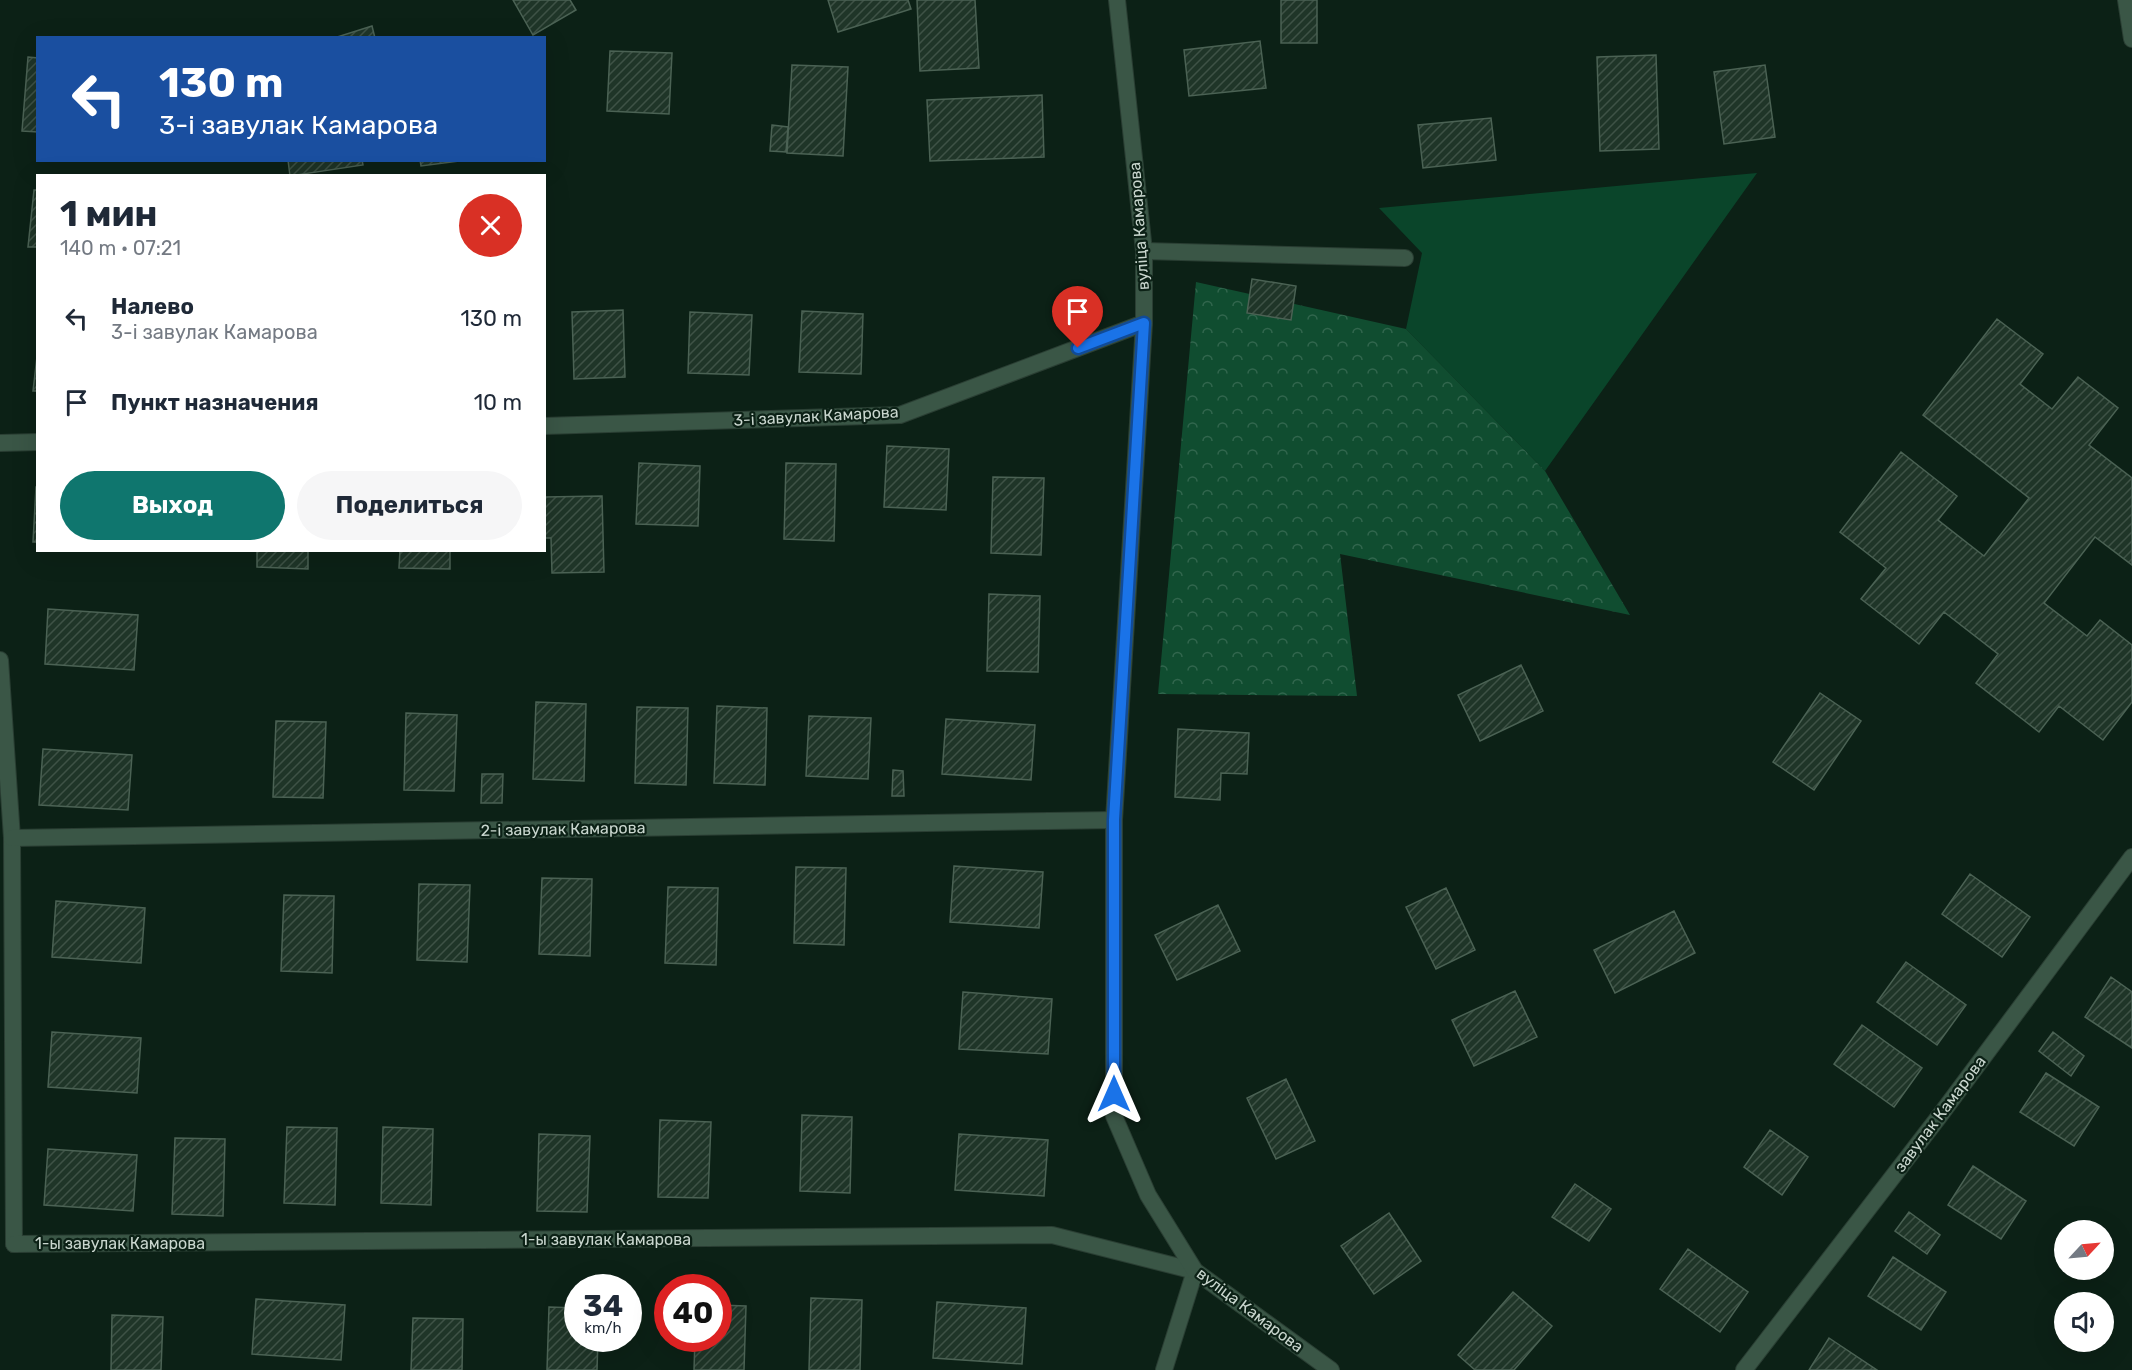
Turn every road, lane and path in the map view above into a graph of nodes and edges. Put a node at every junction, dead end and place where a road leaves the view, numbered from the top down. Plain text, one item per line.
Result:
1 (1117, 0) edge
2 (2126, 0) edge
3 (2132, 39) edge
4 (1144, 250) junction
5 (1405, 258) dead end
6 (1144, 323) junction
7 (546, 426) edge
8 (36, 442) edge
9 (0, 443) edge
10 (0, 660) edge
11 (1114, 820) junction
12 (12, 838) junction
13 (2132, 857) edge
14 (1195, 1271) junction
15 (1164, 1370) edge
16 (1331, 1370) edge
17 (1744, 1370) edge

1 - 4 street, вуліца Камарова
2 - 3 street
4 - 5 street
4 - 6 street, вуліца Камарова
6 - 7 street, 3-і завулак Камарова
6 - 11 street, вуліца Камарова
8 - 9 street
10 - 12 street
11 - 12 street, 2-і завулак Камарова
11 - 14 street, вуліца Камарова
12 - 14 street, 1-ы завулак Камарова
13 - 17 street, завулак Камарова
14 - 15 street
14 - 16 street, вуліца Камарова

